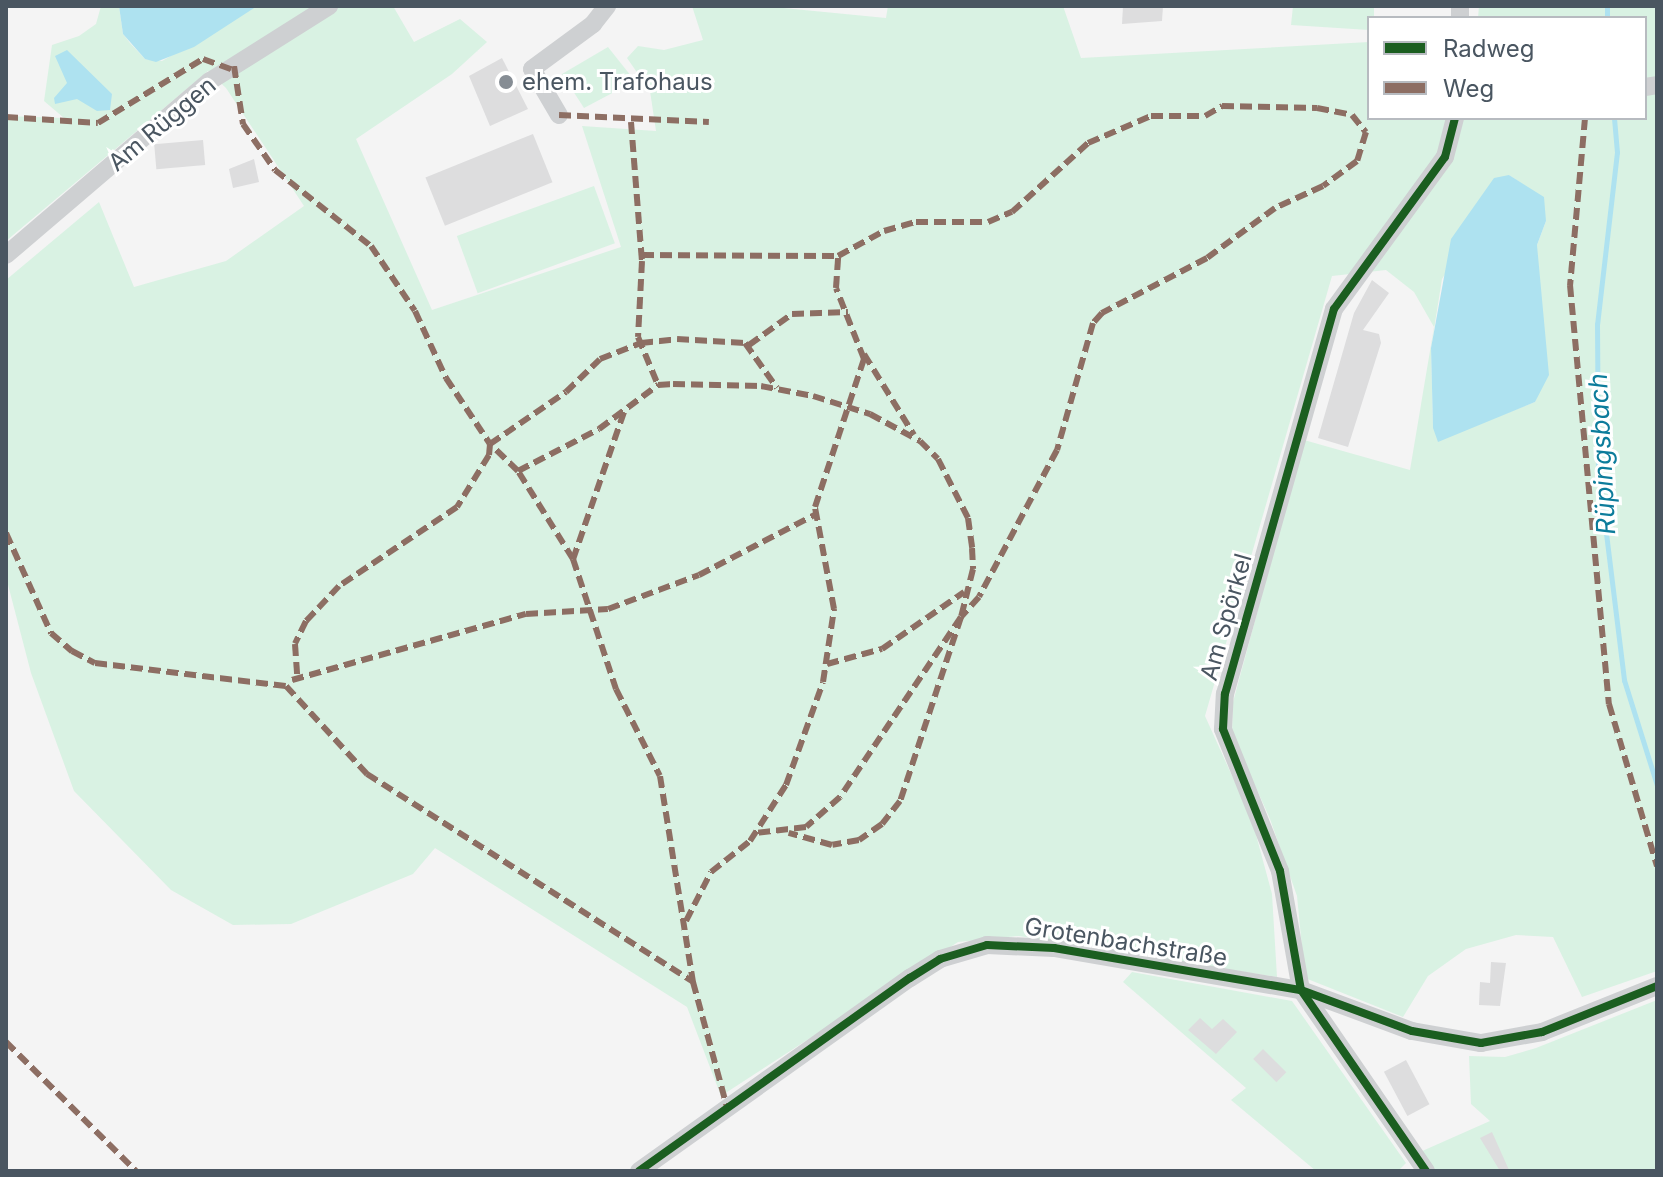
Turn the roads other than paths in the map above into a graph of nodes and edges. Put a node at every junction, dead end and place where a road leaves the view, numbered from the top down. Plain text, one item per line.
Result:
1 (329, 6) edge
2 (607, 6) edge
3 (559, 115) dead end
4 (1454, 120) edge
5 (6, 255) edge
6 (1657, 986) edge
7 (1301, 990) junction
8 (639, 1171) edge
9 (1426, 1171) edge

1 - 5 street, Am Rüggen
2 - 3 street
4 - 7 street, Am Spörkel
6 - 7 street, Grotenbachstraße
7 - 8 street, Grotenbachstraße
7 - 9 street, Am Spörkel

